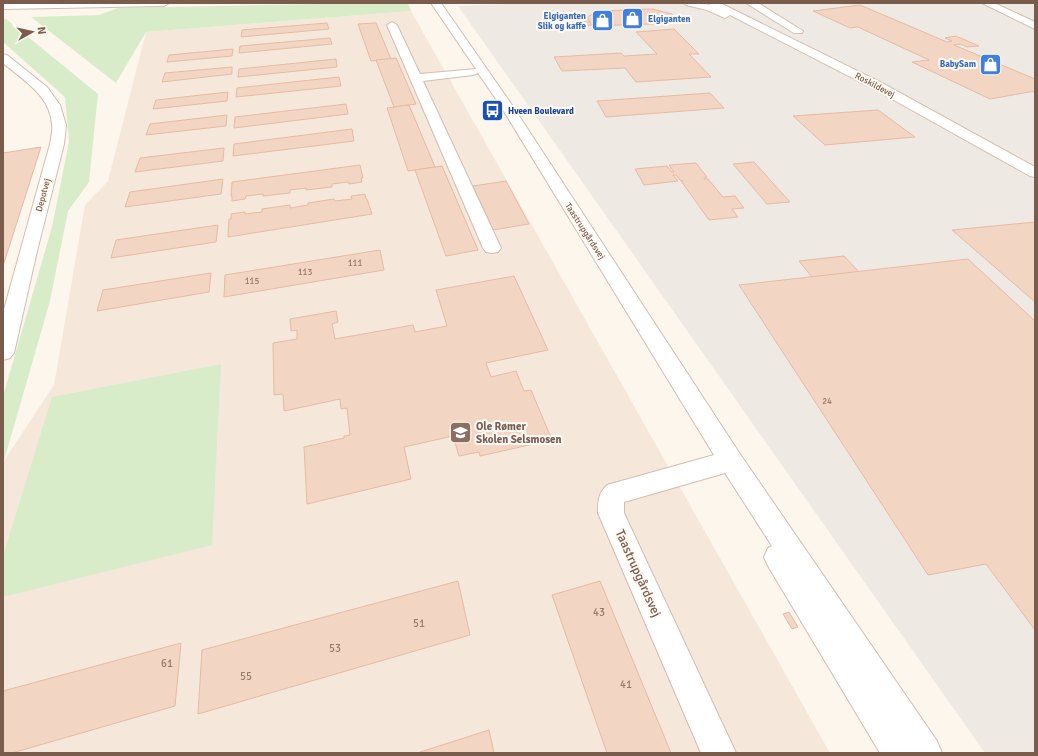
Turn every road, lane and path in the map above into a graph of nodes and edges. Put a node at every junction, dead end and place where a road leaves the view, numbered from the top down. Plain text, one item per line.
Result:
1 (164, 3) edge
2 (436, 3) edge
3 (689, 3) edge
4 (713, 3) edge
5 (740, 3) edge
6 (751, 3) edge
7 (987, 3) edge
8 (3, 6) edge
9 (392, 25) dead end
10 (1035, 26) edge
11 (442, 31) dead end
12 (774, 33) junction
13 (826, 49) dead end
14 (3, 57) edge
15 (473, 72) junction
16 (416, 78) junction
17 (1035, 159) edge
18 (1035, 172) edge
19 (492, 248) dead end
20 (3, 353) edge
21 (726, 463) junction
22 (719, 753) edge
23 (900, 753) edge
24 (925, 753) edge

1 - 8 street
2 - 21 street, Taastrupgårdsvej
3 - 12 street
4 - 12 street, Roskildevej
5 - 6 street
7 - 10 street
9 - 16 street
11 - 15 street, Taastrupgårdsvej
12 - 18 street, Roskildevej
13 - 17 street, Roskildevej
14 - 20 street, Depotvej
15 - 16 street
15 - 21 street, Taastrupgårdsvej
16 - 19 street
21 - 22 street, Taastrupgårdsvej
21 - 23 street, Taastrupgårdsvej
21 - 24 street, Taastrupgårdsvej

